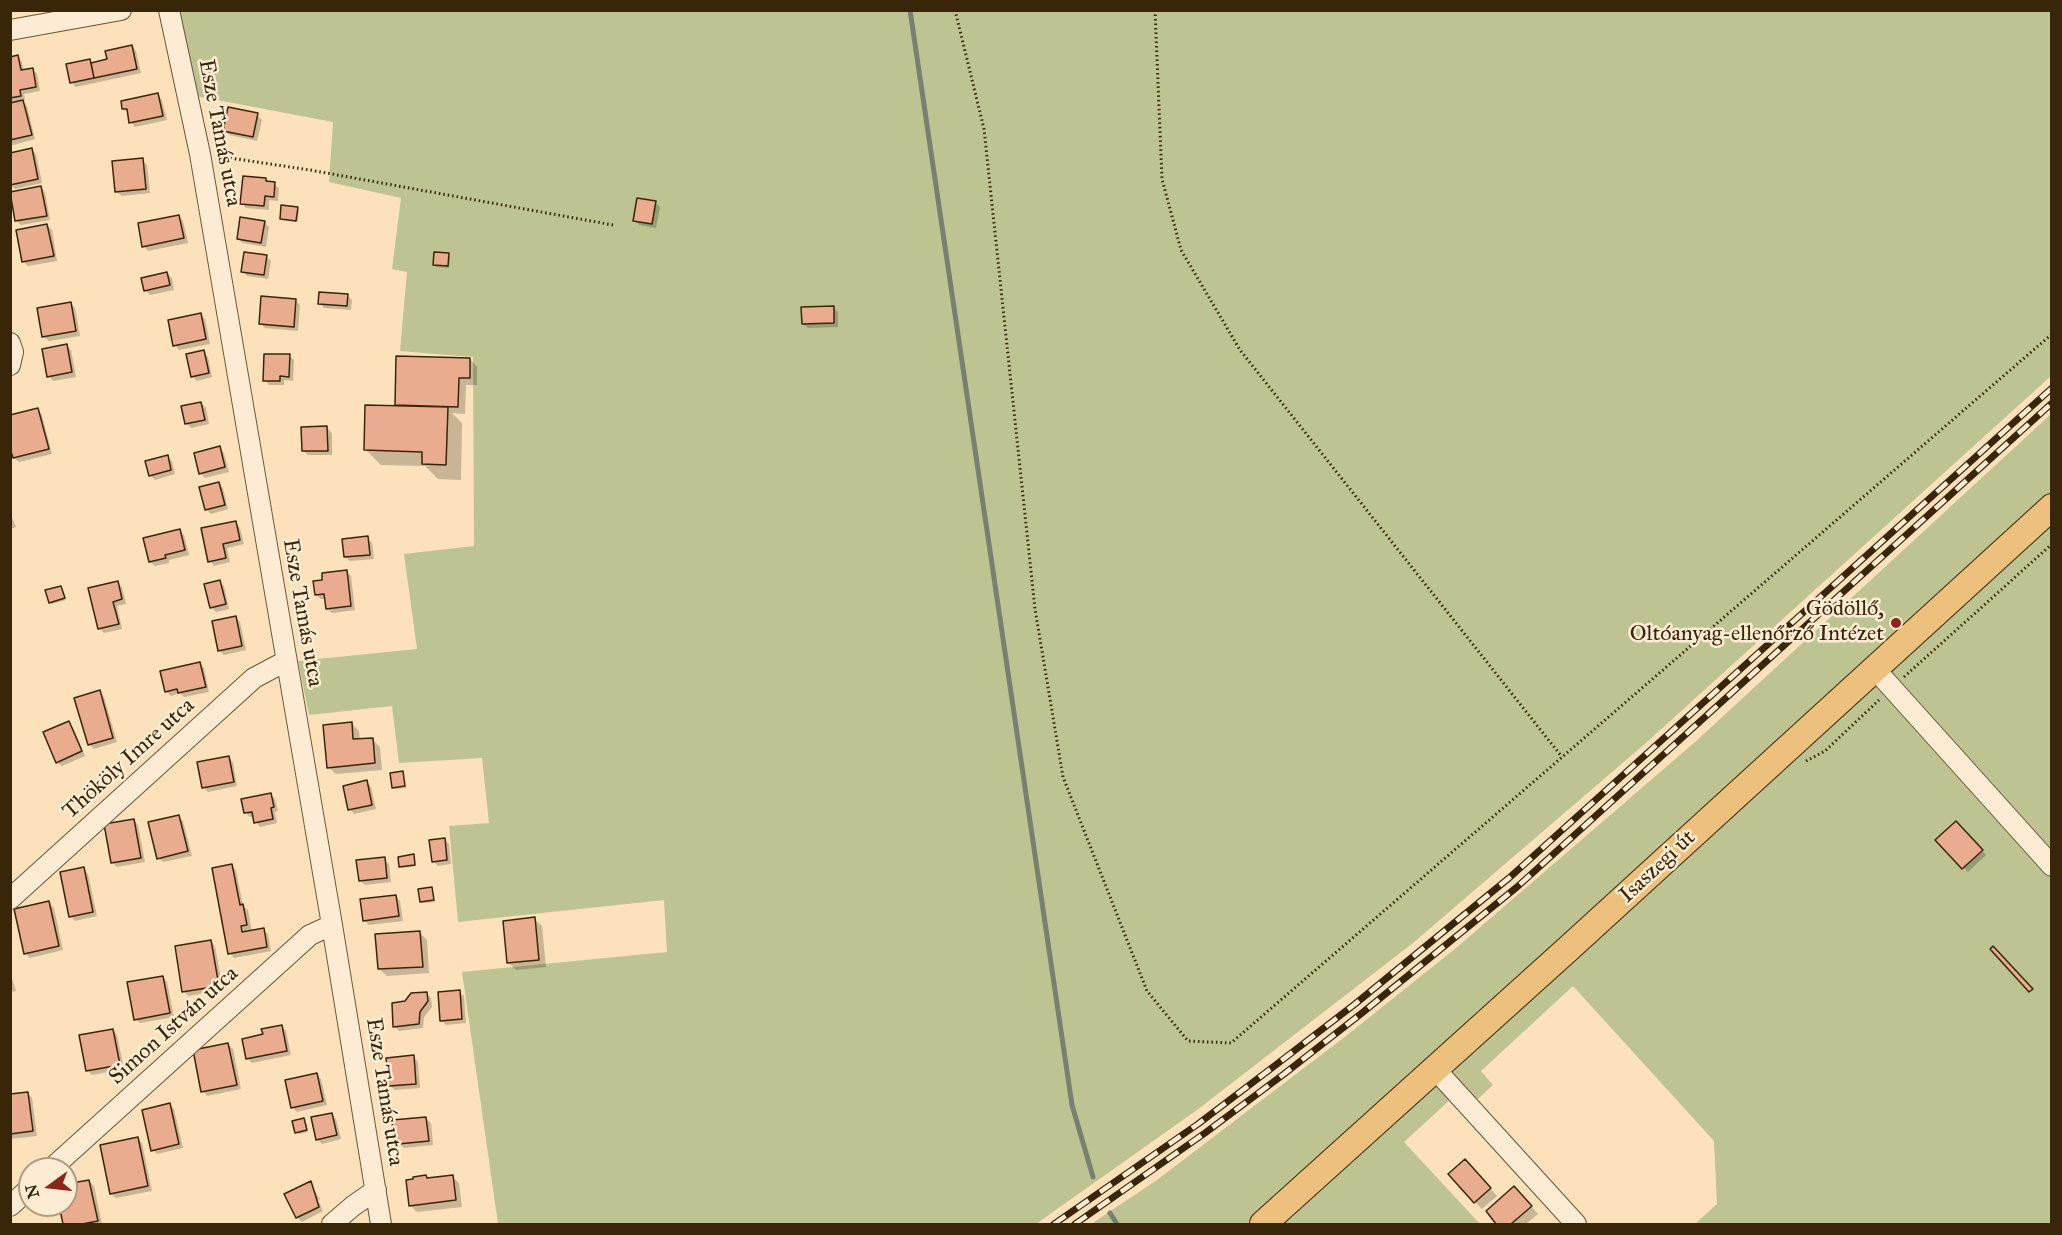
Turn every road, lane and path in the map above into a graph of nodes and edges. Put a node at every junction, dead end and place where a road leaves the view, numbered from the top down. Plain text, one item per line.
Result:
1 (121, 10) edge
2 (169, 10) edge
3 (955, 10) edge
4 (1155, 10) edge
5 (10, 30) edge
6 (200, 154) junction
7 (613, 225) dead end
8 (2052, 334) edge
9 (10, 343) edge
10 (10, 365) edge
11 (2052, 507) edge
12 (286, 661) junction
13 (1874, 668) junction
14 (1562, 757) junction
15 (2052, 866) edge
16 (10, 899) edge
17 (332, 925) junction
18 (1435, 1069) junction
19 (64, 1157) edge
20 (376, 1190) junction
21 (332, 1224) edge
22 (381, 1224) edge
23 (1263, 1224) edge
24 (1576, 1224) edge

1 - 5 street
2 - 6 street, Esze Tamás utca
3 - 14 path
4 - 14 path
6 - 7 path
6 - 12 street, Esze Tamás utca
8 - 14 path
9 - 10 street
11 - 13 main road, Isaszegi út
12 - 16 street, Thököly Imre utca
12 - 17 street, Esze Tamás utca
13 - 15 street
13 - 18 main road, Isaszegi út
17 - 19 street, Simon István utca
17 - 20 street, Esze Tamás utca
18 - 23 main road, Isaszegi út
18 - 24 street
20 - 21 street
20 - 22 street, Esze Tamás utca

